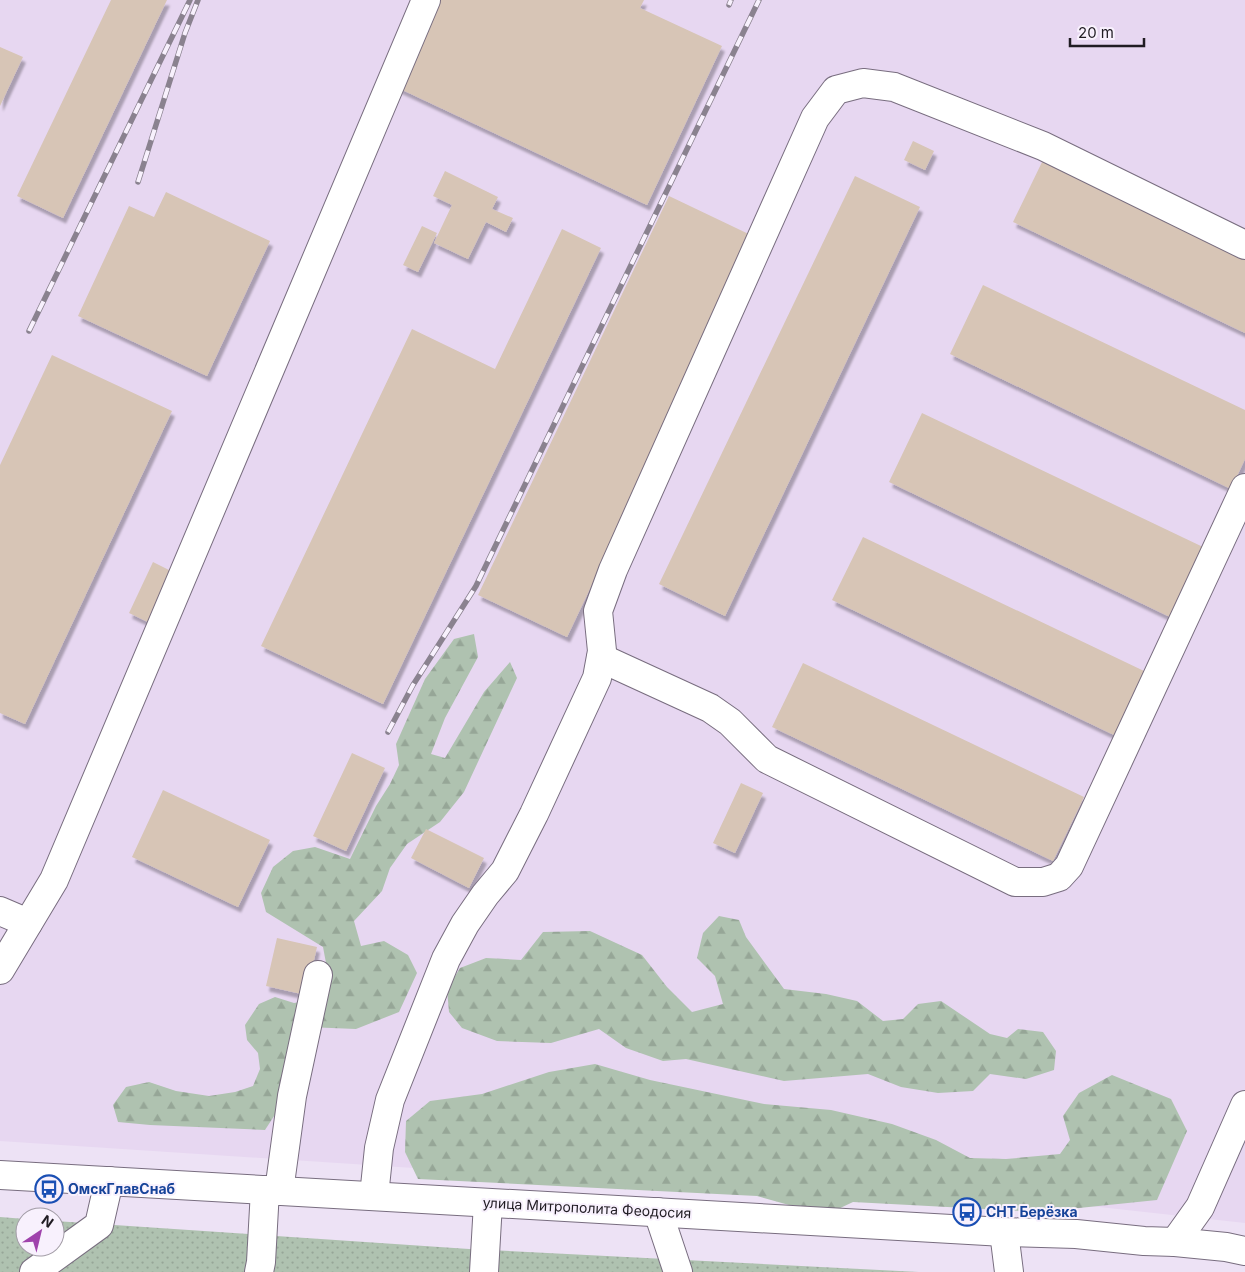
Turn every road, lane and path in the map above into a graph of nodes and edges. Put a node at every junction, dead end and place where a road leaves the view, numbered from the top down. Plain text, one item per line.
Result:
1 (426, 0) edge
2 (1245, 245) edge
3 (1245, 488) edge
4 (601, 658) junction
5 (0, 911) edge
6 (28, 923) junction
7 (0, 970) edge
8 (318, 975) dead end
9 (1245, 1105) edge
10 (0, 1175) edge
11 (109, 1181) junction
12 (272, 1191) junction
13 (374, 1196) junction
14 (488, 1203) junction
15 (658, 1212) junction
16 (1004, 1232) junction
17 (1175, 1242) junction
18 (1245, 1251) edge
19 (34, 1272) edge
20 (260, 1272) edge
21 (484, 1272) edge
22 (678, 1272) edge
23 (1009, 1272) edge

1 - 6 street
2 - 4 street
3 - 4 street
4 - 13 street
5 - 6 street
6 - 7 street
8 - 12 street
9 - 17 street
10 - 11 street, улица Митрополита Феодосия
11 - 12 street, улица Митрополита Феодосия
11 - 19 street
12 - 13 street, улица Митрополита Феодосия
12 - 20 street
13 - 14 street, улица Митрополита Феодосия
14 - 15 street, улица Митрополита Феодосия
14 - 21 street
15 - 16 street, улица Митрополита Феодосия
15 - 22 street
16 - 17 street, улица Митрополита Феодосия
16 - 23 street
17 - 18 street, улица Митрополита Феодосия

